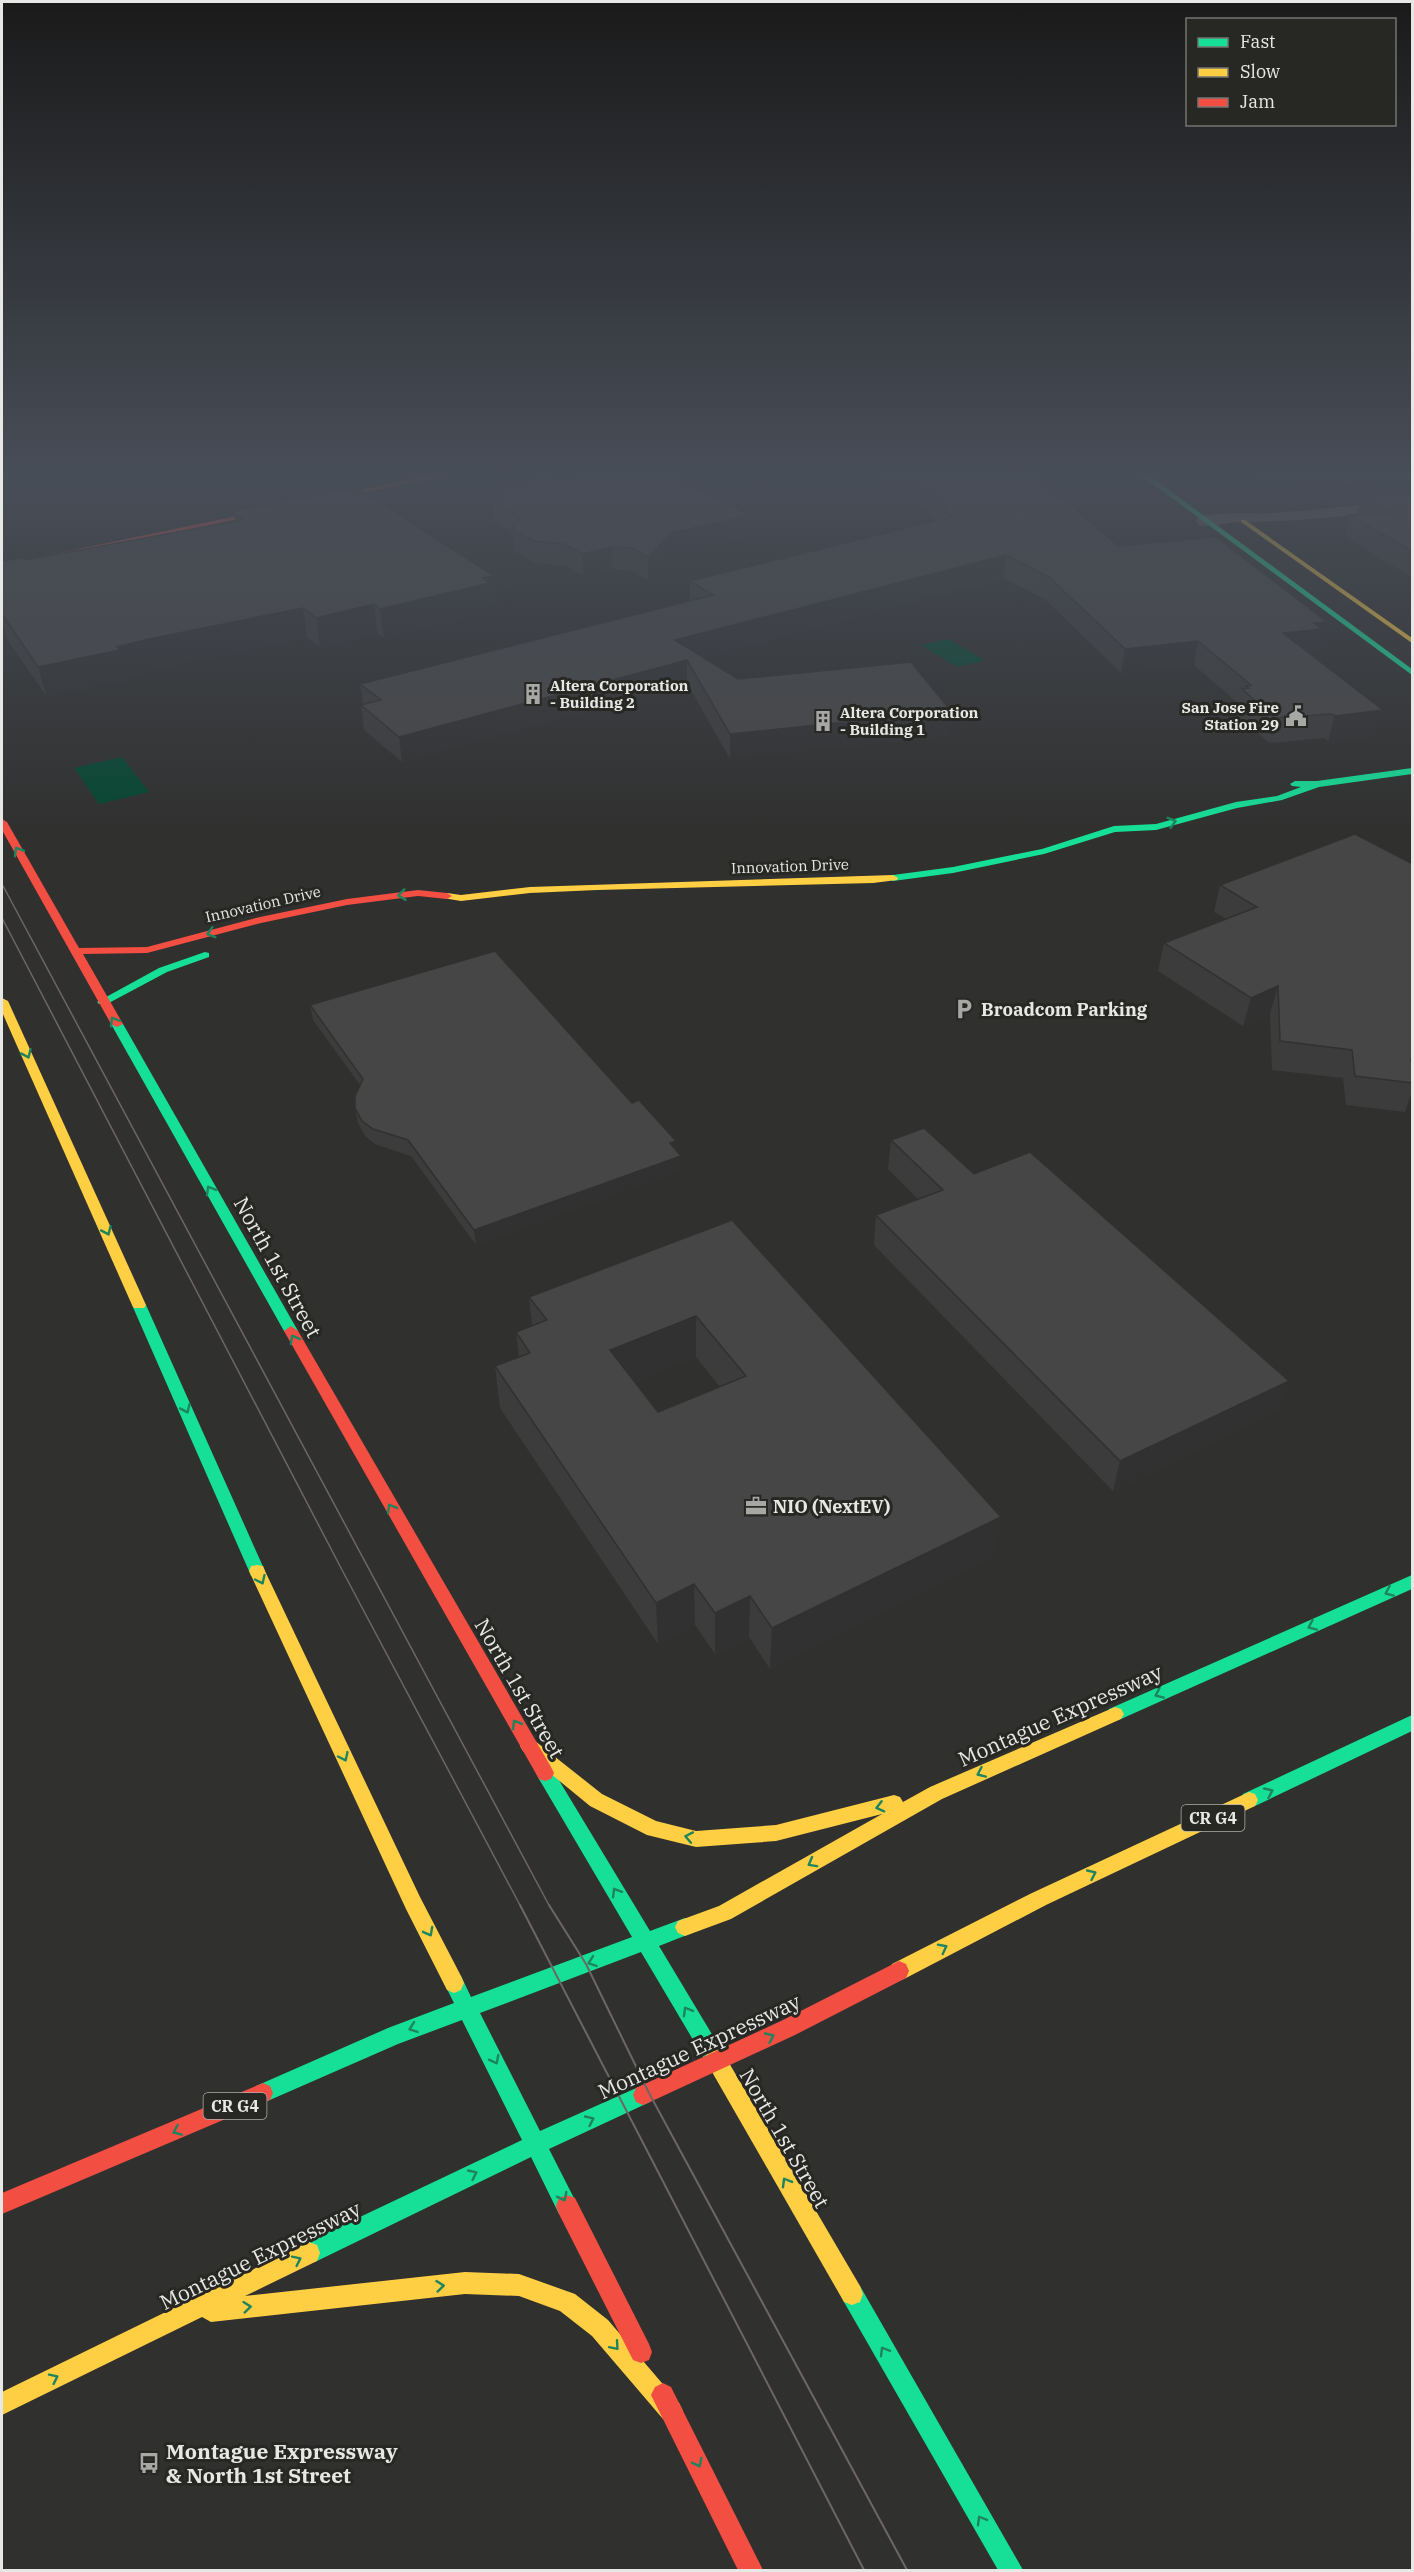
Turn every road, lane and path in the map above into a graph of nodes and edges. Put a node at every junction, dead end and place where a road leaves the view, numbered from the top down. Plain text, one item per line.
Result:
1 (1304, 593) edge
2 (1345, 593) edge
3 (1413, 641) edge
4 (1413, 673) edge
5 (1413, 771) edge
6 (1273, 784) dead end
7 (1317, 784) junction
8 (1131, 816) dead end
9 (2, 822) edge
10 (1114, 829) junction
11 (461, 898) junction
12 (434, 910) dead end
13 (74, 951) junction
14 (215, 953) dead end
15 (2, 1001) edge
16 (103, 1002) junction
17 (1413, 1582) edge
18 (1413, 1723) edge
19 (529, 1746) junction
20 (936, 1792) junction
21 (646, 1942) junction
22 (468, 2008) junction
23 (717, 2061) junction
24 (537, 2145) junction
25 (2, 2204) edge
26 (189, 2314) junction
27 (2, 2404) edge
28 (671, 2411) junction
29 (751, 2571) edge
30 (1011, 2571) edge

1 - 4 main road
2 - 3 main road
5 - 7 main road, Innovation Drive
6 - 7 main road, Innovation Drive
10 -> 7 main road, Innovation Drive
8 - 10 main road, Innovation Drive
13 -> 9 main road, North 1st Street
10 - 11 main road, Innovation Drive
11 - 12 main road, Innovation Drive
11 -> 13 main road, Innovation Drive
13 - 16 main road, North 1st Street
14 - 16 main road
15 -> 22 main road
19 -> 16 main road, North 1st Street
17 -> 20 main road, Montague Expressway / CR G4
23 -> 18 main road, Montague Expressway / CR G4
20 -> 19 main road
21 -> 19 main road, North 1st Street
20 -> 21 main road, Montague Expressway / CR G4
21 -> 22 main road, Montague Expressway / CR G4
23 -> 21 main road, North 1st Street
22 -> 24 main road
22 -> 25 main road, Montague Expressway / CR G4
24 -> 23 main road, Montague Expressway / CR G4
30 -> 23 main road, North 1st Street
26 -> 24 main road, Montague Expressway / CR G4
24 -> 28 main road
27 -> 26 main road, Montague Expressway / CR G4
26 -> 28 main road
28 -> 29 main road

